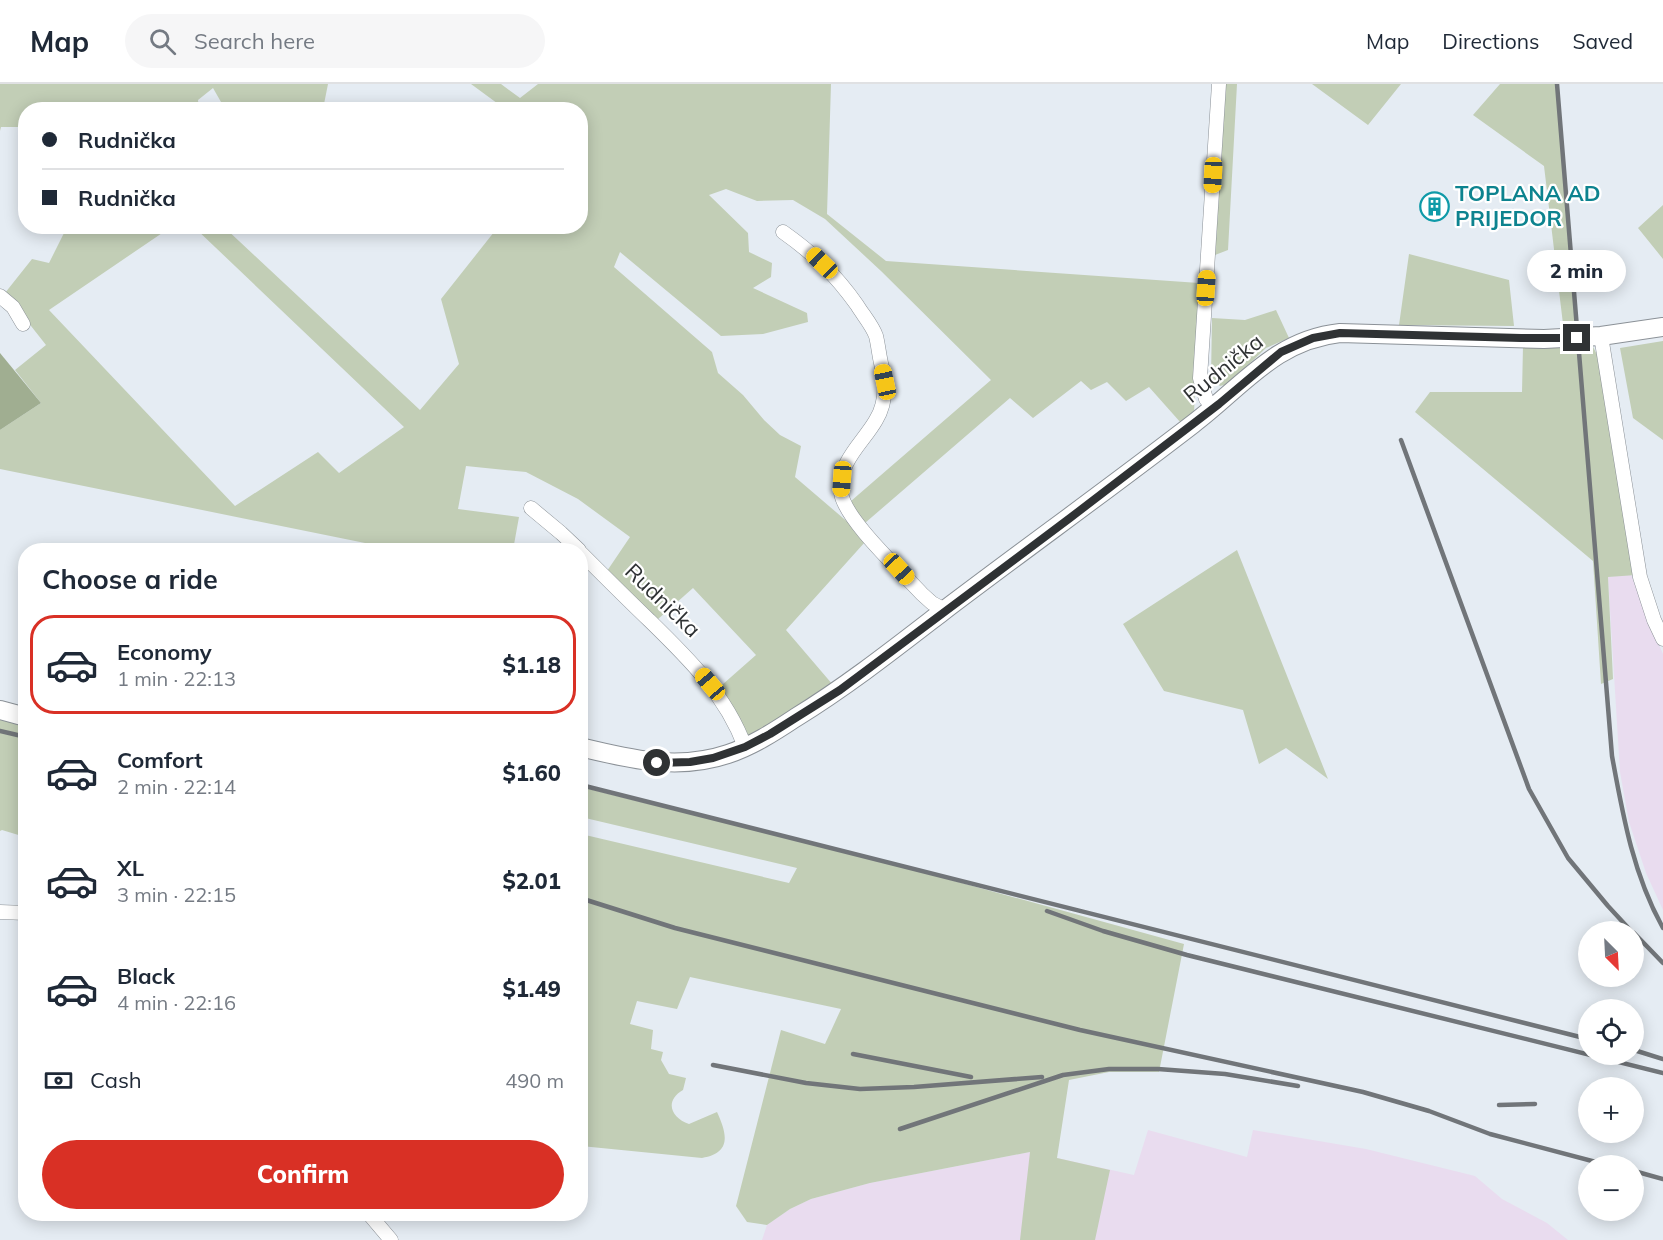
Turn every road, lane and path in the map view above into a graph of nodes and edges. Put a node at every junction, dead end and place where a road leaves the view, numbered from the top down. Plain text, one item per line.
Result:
1 (1219, 84) edge
2 (783, 232) dead end
3 (0, 296) edge
4 (23, 324) dead end
5 (1663, 327) edge
6 (1601, 336) junction
7 (1214, 408) junction
8 (531, 508) dead end
9 (572, 543) edge
10 (588, 559) edge
11 (945, 610) junction
12 (1663, 639) edge
13 (0, 711) edge
14 (18, 715) edge
15 (745, 747) junction
16 (588, 749) edge
17 (0, 912) edge
18 (18, 912) edge
19 (375, 1221) edge
20 (391, 1240) edge

1 - 7 street
2 - 11 street
3 - 4 street
5 - 6 street, Rudnička
6 - 7 street, Rudnička
6 - 12 street
7 - 11 street, Rudnička
8 - 9 street, Rudnička
10 - 15 street, Rudnička
11 - 15 street, Rudnička
13 - 14 street
15 - 16 street, Rudnička
17 - 18 street
19 - 20 street

